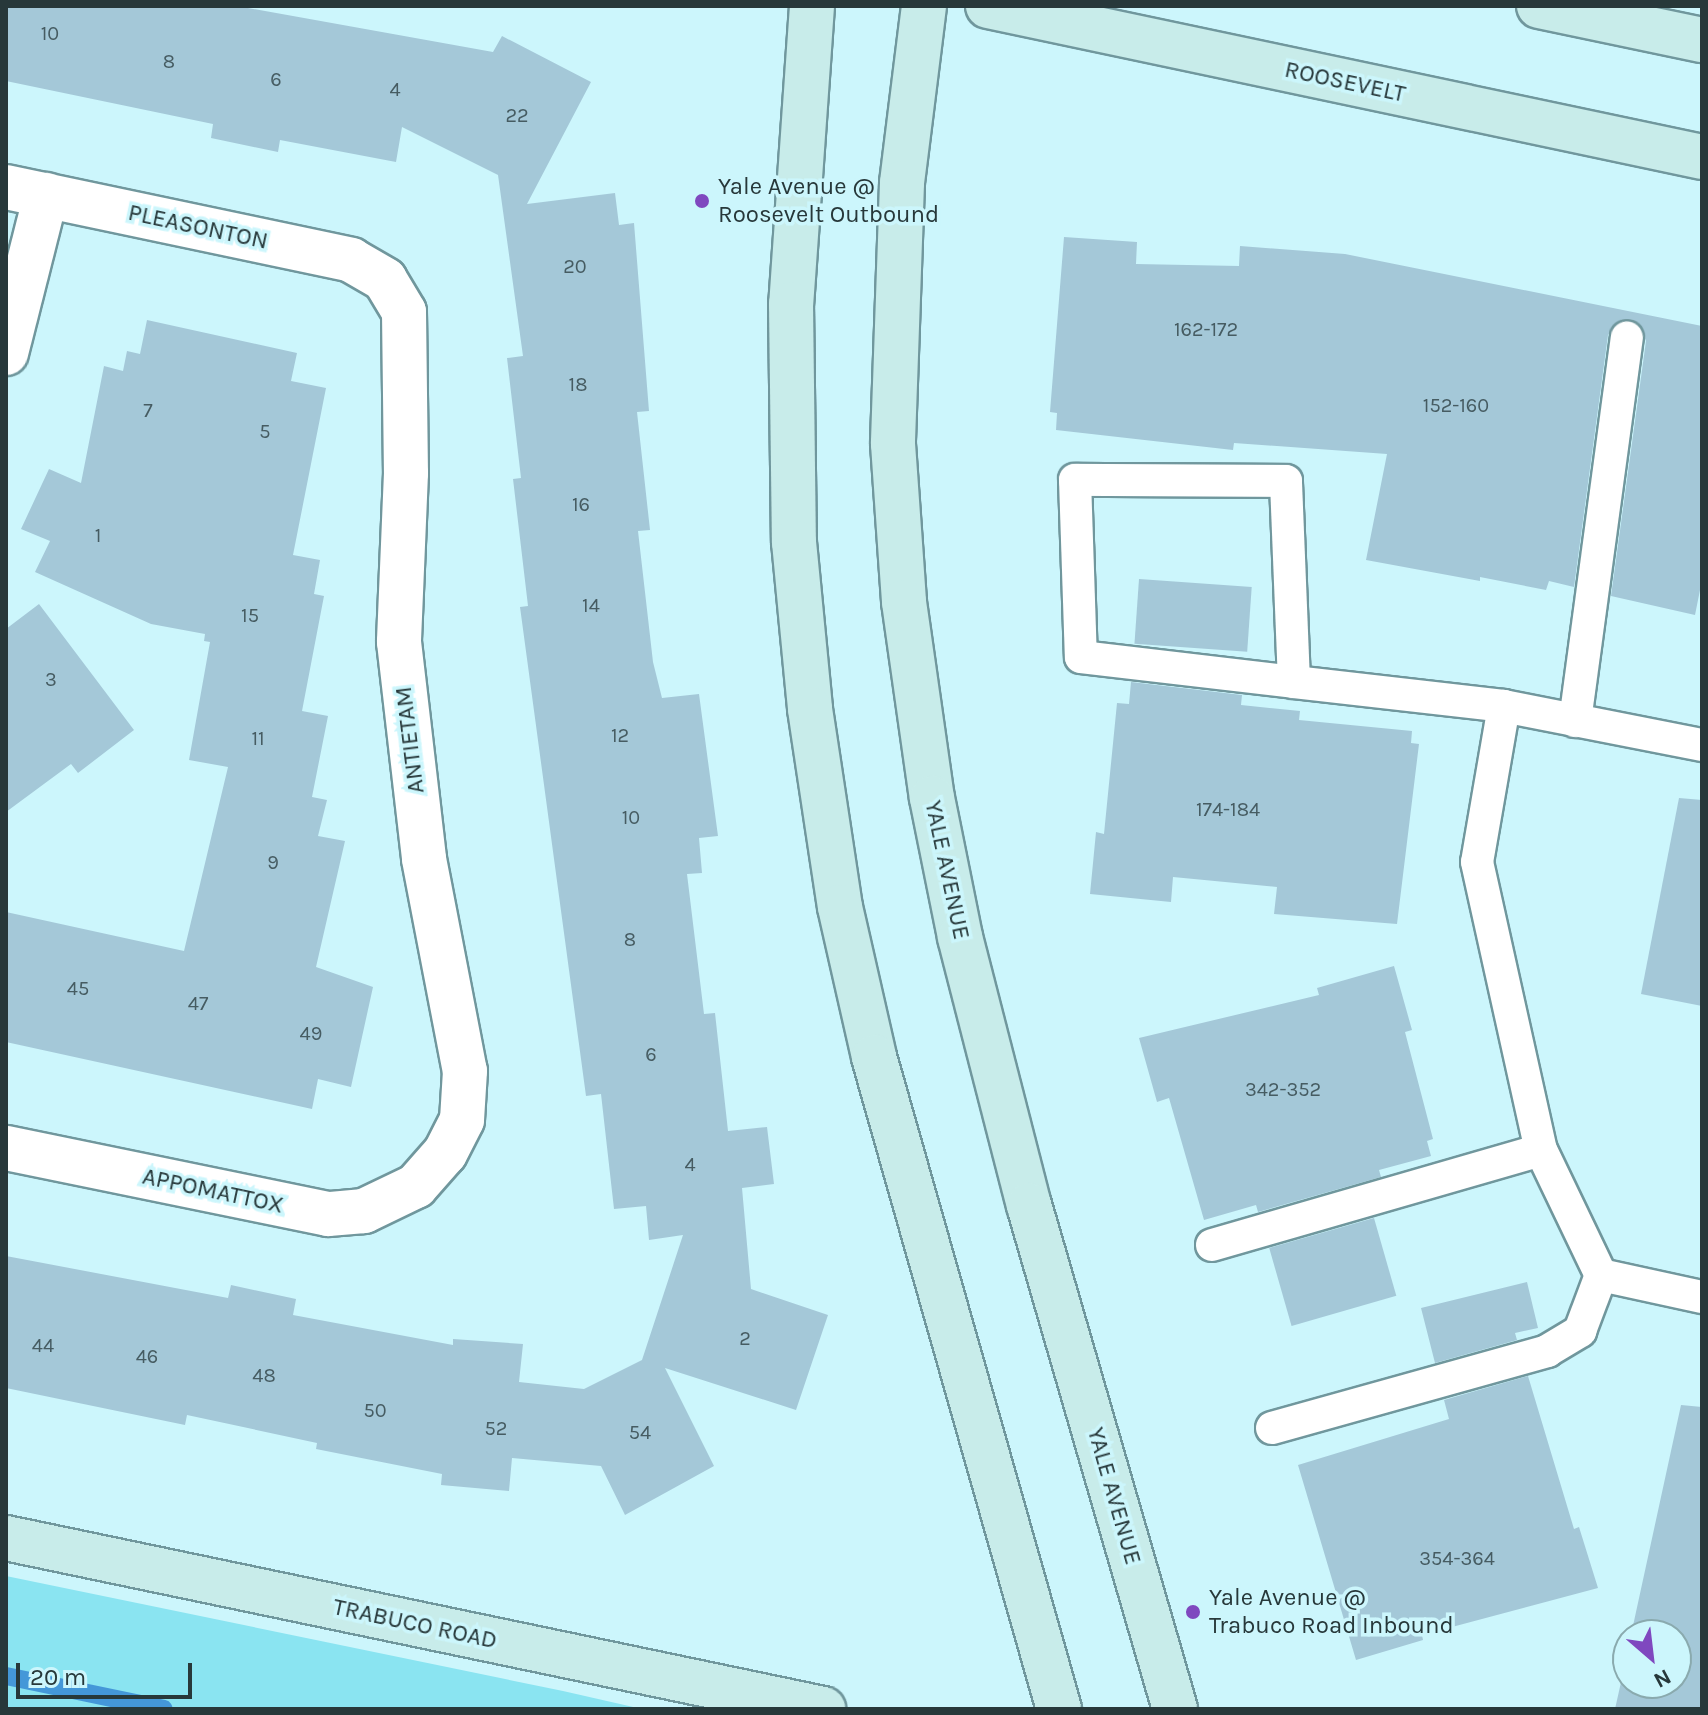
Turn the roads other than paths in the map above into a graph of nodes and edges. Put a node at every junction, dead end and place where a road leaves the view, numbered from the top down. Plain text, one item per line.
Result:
1 (812, 6) edge
2 (924, 6) edge
3 (988, 6) edge
4 (1539, 6) edge
5 (1702, 40) edge
6 (1702, 157) edge
7 (26, 191) edge
8 (385, 280) joint
9 (1627, 338) dead end
10 (6, 353) edge
11 (1294, 682) junction
12 (1504, 706) junction
13 (1575, 721) junction
14 (1702, 745) edge
15 (6, 1148) edge
16 (1541, 1150) junction
17 (416, 1186) joint
18 (1212, 1245) dead end
19 (1601, 1275) junction
20 (1702, 1297) edge
21 (1272, 1428) dead end
22 (6, 1538) edge
23 (823, 1709) edge
24 (1059, 1709) edge
25 (1175, 1709) edge

1 - 24 main road
2 - 25 main road, YALE AVENUE
3 - 6 main road, ROOSEVELT
4 - 5 main road
7 - 8 street, PLEASONTON
7 - 10 street
8 - 17 street, ANTIETAM
9 - 13 lane
11 - 11 lane
11 - 12 lane
12 - 13 lane
12 - 16 lane
13 - 14 lane
15 - 17 street, APPOMATTOX
16 - 18 lane
16 - 19 lane
19 - 20 lane
19 - 21 lane
22 - 23 main road, TRABUCO ROAD

